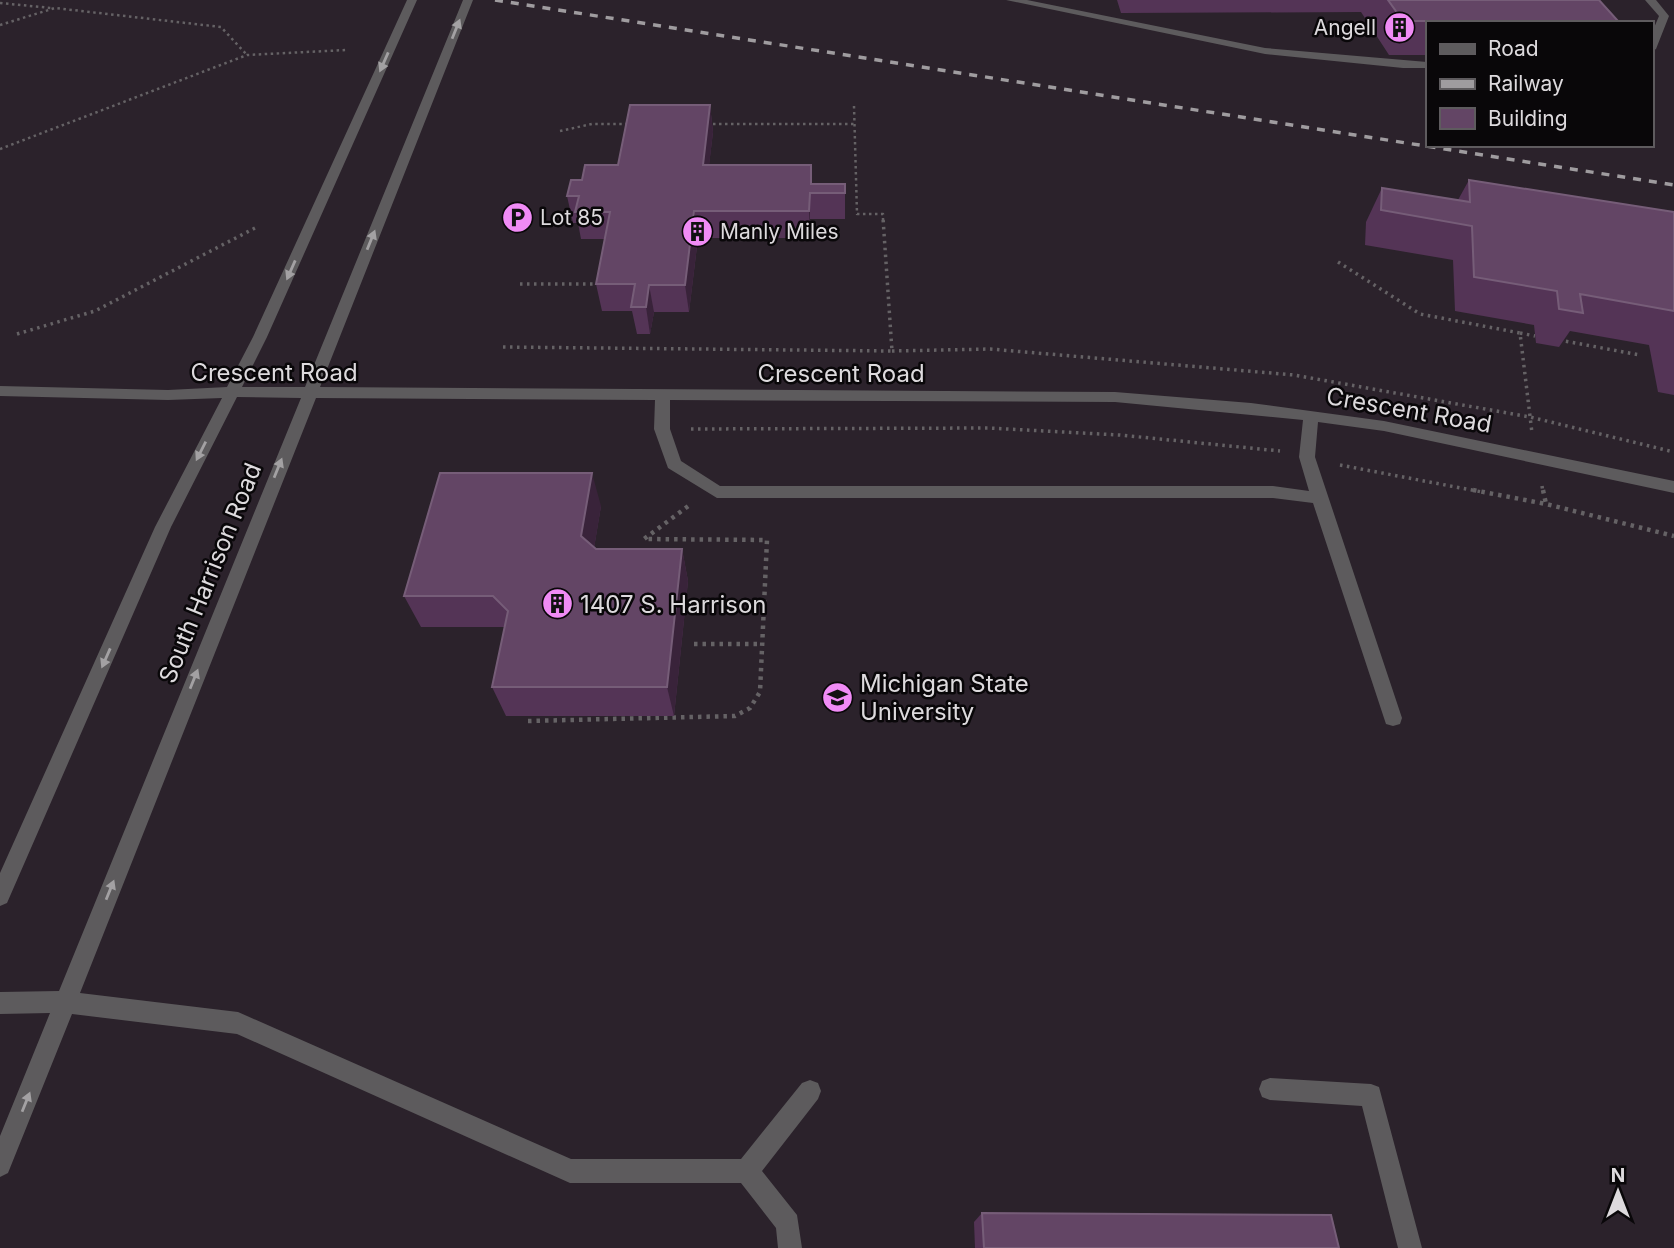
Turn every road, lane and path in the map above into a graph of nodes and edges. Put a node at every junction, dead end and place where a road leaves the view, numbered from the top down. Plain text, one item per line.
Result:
1 (412, 0) edge
2 (468, 0) edge
3 (1011, 0) edge
4 (1650, 0) edge
5 (0, 3) edge
6 (55, 8) junction
7 (1669, 16) edge
8 (0, 25) edge
9 (1653, 45) edge
10 (346, 50) dead end
11 (247, 55) junction
12 (1426, 65) edge
13 (854, 106) dead end
14 (634, 124) edge
15 (703, 124) edge
16 (855, 124) junction
17 (560, 131) dead end
18 (0, 149) edge
19 (255, 228) dead end
20 (1338, 262) dead end
21 (520, 284) dead end
22 (593, 284) edge
23 (1521, 333) junction
24 (17, 334) dead end
25 (1535, 336) dead end
26 (1558, 340) edge
27 (503, 347) dead end
28 (1640, 355) dead end
29 (0, 391) edge
30 (234, 392) junction
31 (310, 394) junction
32 (663, 396) junction
33 (1311, 416) junction
34 (662, 429) junction
35 (1307, 457) junction
36 (1536, 457) junction
37 (1674, 487) edge
38 (1319, 498) junction
39 (692, 504) dead end
40 (1546, 504) junction
41 (1674, 536) edge
42 (694, 644) dead end
43 (762, 644) junction
44 (1393, 718) dead end
45 (528, 721) edge
46 (0, 896) edge
47 (66, 1002) junction
48 (0, 1003) edge
49 (1270, 1089) dead end
50 (810, 1091) dead end
51 (0, 1165) edge
52 (747, 1171) junction
53 (790, 1248) edge
54 (1410, 1248) edge

1 -> 30 street
31 -> 2 street, South Harrison Road
3 - 12 street
4 - 7 street
5 - 6 path
6 - 8 path
6 - 11 path
7 - 9 street
10 - 11 path
11 - 18 path
13 - 16 path
14 - 17 path
15 - 16 path
16 - 27 path
19 - 24 path
20 - 23 path
21 - 22 path
23 - 25 path
23 - 36 path
26 - 28 path
29 - 30 street, Crescent Road
30 - 31 street, Crescent Road
30 -> 46 street
31 - 32 street, Crescent Road
47 -> 31 street, South Harrison Road
32 - 33 street, Crescent Road
32 - 34 street
33 - 35 street
33 - 36 street, Crescent Road
34 - 35 path
34 - 38 street
35 - 38 street
35 - 40 path
36 - 37 street, Crescent Road
36 - 40 path
38 - 44 street
39 - 43 path
40 - 41 path
42 - 43 path
43 - 45 path
47 - 48 street
51 -> 47 street, South Harrison Road
47 - 52 street
49 - 54 street
50 - 52 street
52 - 53 street

